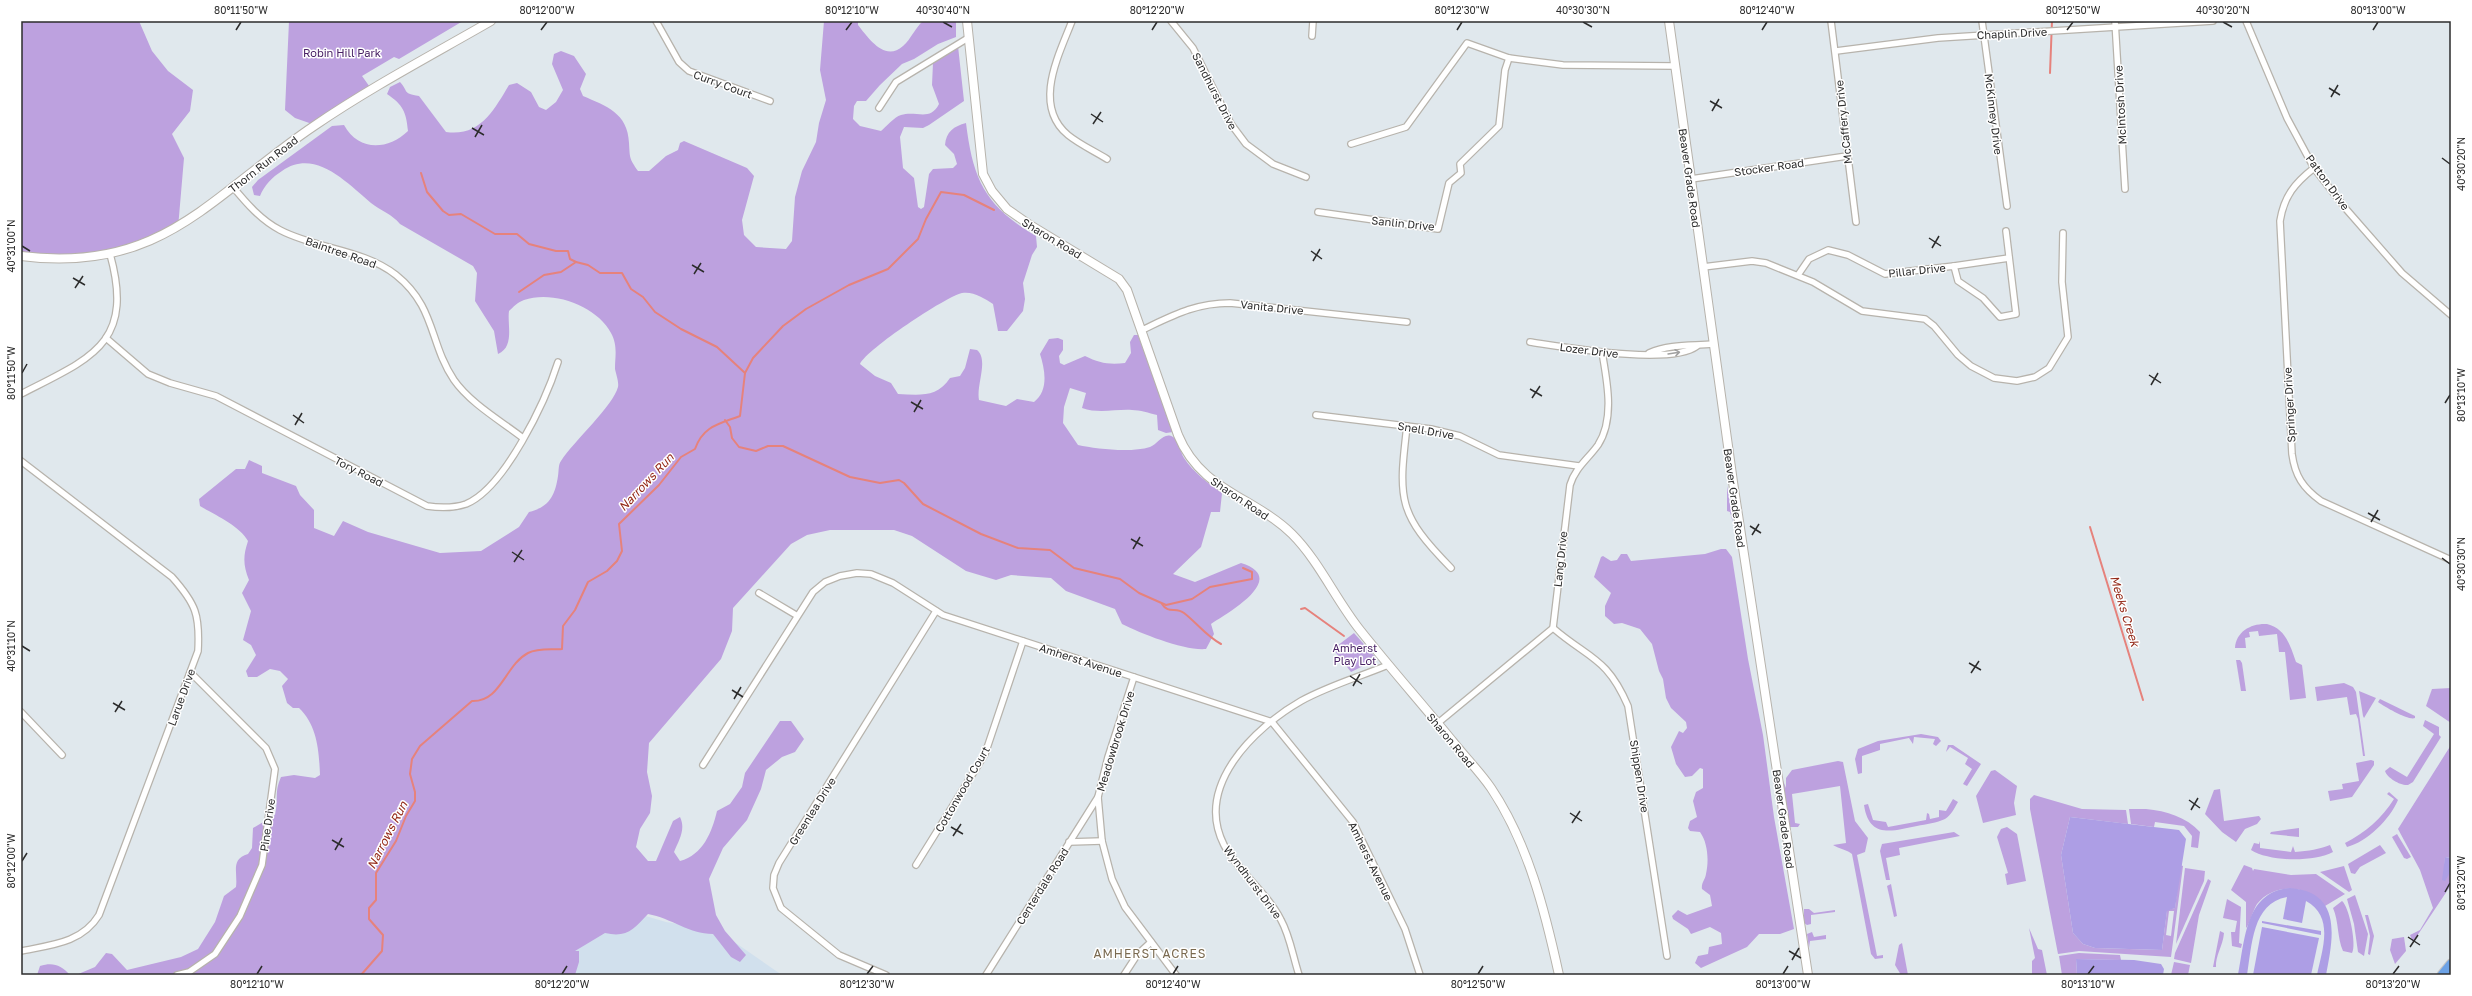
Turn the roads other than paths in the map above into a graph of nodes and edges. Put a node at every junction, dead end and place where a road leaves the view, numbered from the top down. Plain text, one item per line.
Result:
1 (491, 21) edge
2 (656, 21) edge
3 (967, 21) edge
4 (1072, 21) edge
5 (1171, 21) edge
6 (1314, 21) edge
7 (1669, 21) edge
8 (1831, 21) edge
9 (1982, 21) edge
10 (2213, 21) edge
11 (2246, 21) edge
12 (2116, 24) edge
13 (1984, 35) junction
14 (1312, 36) dead end
15 (968, 38) junction
16 (1836, 51) junction
17 (1509, 58) junction
18 (1674, 66) junction
19 (770, 101) dead end
20 (879, 108) dead end
21 (1351, 144) dead end
22 (1847, 156) junction
23 (1107, 159) dead end
24 (2314, 168) junction
25 (1306, 177) dead end
26 (1691, 178) junction
27 (233, 188) junction
28 (2125, 189) dead end
29 (2007, 206) dead end
30 (1318, 212) dead end
31 (1856, 222) dead end
32 (2006, 231) dead end
33 (2063, 233) dead end
34 (110, 254) junction
35 (21, 256) edge
36 (2009, 258) junction
37 (1954, 266) junction
38 (1703, 267) junction
39 (1798, 275) junction
40 (2451, 315) edge
41 (1407, 322) dead end
42 (1142, 330) junction
43 (106, 338) junction
44 (1530, 342) dead end
45 (1714, 344) junction
46 (1602, 352) junction
47 (558, 362) dead end
48 (21, 394) edge
49 (1316, 415) dead end
50 (1407, 426) junction
51 (524, 438) junction
52 (21, 461) edge
53 (1579, 466) junction
54 (2451, 560) edge
55 (1451, 568) dead end
56 (759, 593) dead end
57 (936, 611) junction
58 (796, 615) junction
59 (1553, 628) junction
60 (1023, 641) junction
61 (1388, 665) junction
62 (190, 673) junction
63 (1134, 677) junction
64 (21, 712) edge
65 (1272, 722) junction
66 (1438, 723) junction
67 (62, 755) dead end
68 (703, 764) dead end
69 (1098, 797) junction
70 (1102, 841) junction
71 (1069, 842) junction
72 (916, 865) dead end
73 (1151, 942) junction
74 (21, 951) edge
75 (1668, 956) dead end
76 (2451, 964) edge
77 (177, 975) edge
78 (886, 975) edge
79 (986, 975) edge
80 (1124, 975) edge
81 (1176, 975) edge
82 (1299, 975) edge
83 (1420, 975) edge
84 (1559, 975) edge
85 (1808, 975) edge
86 (2442, 975) edge

1 - 27 street, Thorn Run Road
2 - 19 street, Curry Court
3 - 15 street, Sharon Road
4 - 23 street
5 - 25 street, Sandhurst Drive
6 - 14 street
7 - 18 street, Beaver Grade Road
8 - 16 street, McCaffery Drive
9 - 13 street, McKinney Drive
10 - 12 street, Chaplin Drive
11 - 24 street, Patton Drive
12 - 13 street, Chaplin Drive
12 - 28 street, McIntosh Drive
13 - 16 street, Chaplin Drive
13 - 29 street, McKinney Drive
15 - 20 street
15 - 42 street, Sharon Road
16 - 22 street, McCaffery Drive
17 - 18 street
17 - 21 street
17 - 30 street, Sanlin Drive
18 - 26 street, Beaver Grade Road
22 - 26 street, Stocker Road
22 - 31 street, McCaffery Drive
24 - 40 street, Patton Drive
24 - 54 street, Springer Drive
26 - 38 street, Beaver Grade Road
27 - 34 street, Thorn Run Road
27 - 51 street, Baintree Road
32 - 36 street, Pillar Drive
33 - 39 street
34 - 35 street, Thorn Run Road
34 - 43 street
36 - 37 street
36 - 37 street, Pillar Drive
37 - 39 street, Pillar Drive
38 - 39 street
38 - 45 street, Beaver Grade Road
41 - 42 street, Vanita Drive
42 - 61 street, Sharon Road
43 - 48 street
43 - 51 street, Tory Road
44 - 46 street, Lozer Drive
45 - 46 street, Lozer Drive
45 - 85 street, Beaver Grade Road
46 - 53 street, Lang Drive
47 - 51 street, Tory Road
49 - 50 street, Snell Drive
50 - 53 street, Snell Drive
50 - 55 street
52 - 62 street, Larue Drive
53 - 59 street, Lang Drive
56 - 58 street
57 - 58 street, Amherst Avenue
57 - 60 street, Amherst Avenue
57 - 78 street, Greenlea Drive
58 - 68 street, Amherst Avenue
59 - 66 street
59 - 75 street, Shippen Drive
60 - 63 street, Amherst Avenue
60 - 72 street, Cottonwood Court
61 - 65 street, Wyndhurst Drive
61 - 66 street, Sharon Road
62 - 74 street, Larue Drive
62 - 77 street, Pine Drive
63 - 65 street, Amherst Avenue
63 - 69 street, Meadowbrook Drive
64 - 67 street
65 - 82 street, Wyndhurst Drive
65 - 83 street, Amherst Avenue
66 - 84 street, Sharon Road
69 - 70 street, Meadowbrook Drive
69 - 71 street, Centerdale Road
70 - 71 street
70 - 73 street, Meadowbrook Drive
71 - 79 street, Centerdale Road
73 - 80 street
73 - 81 street, Meadowbrook Drive
76 - 86 main road

